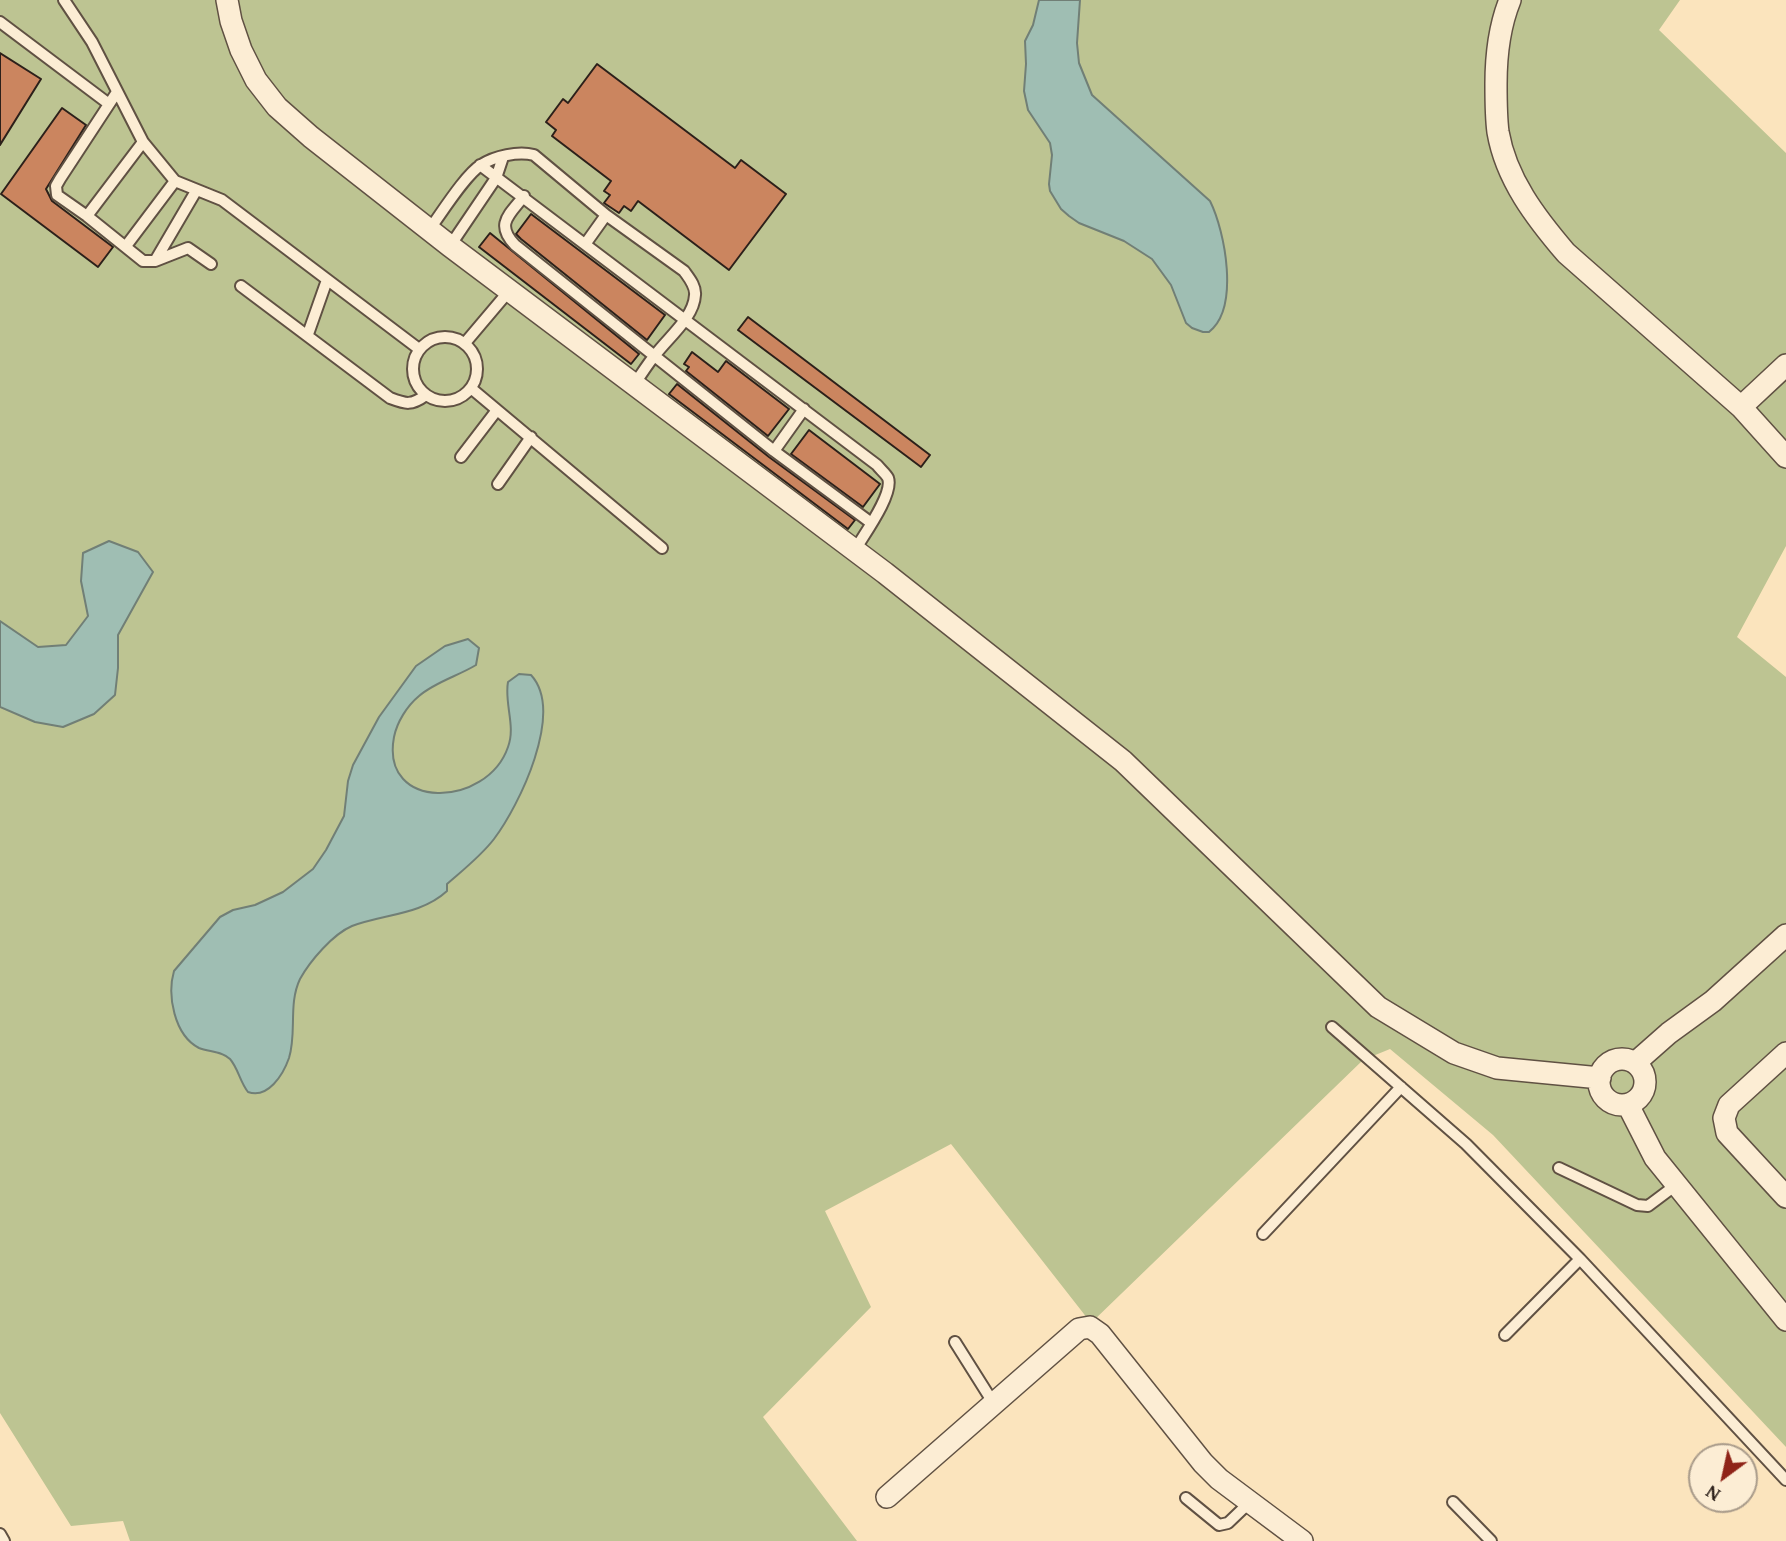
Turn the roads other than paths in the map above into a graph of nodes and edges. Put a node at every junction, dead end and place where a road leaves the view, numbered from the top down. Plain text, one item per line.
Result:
1 (64, 0) edge
2 (227, 0) edge
3 (1510, 0) edge
4 (0, 22) edge
5 (117, 92) junction
6 (109, 104) junction
7 (144, 142) junction
8 (503, 157) junction
9 (480, 165) junction
10 (496, 178) junction
11 (175, 181) junction
12 (196, 191) junction
13 (523, 197) junction
14 (606, 215) junction
15 (87, 216) junction
16 (429, 230) junction
17 (586, 243) junction
18 (126, 246) junction
19 (450, 246) junction
20 (156, 261) junction
21 (211, 264) dead end
22 (327, 280) junction
23 (242, 286) dead end
24 (509, 291) junction
25 (685, 319) junction
26 (308, 334) junction
27 (465, 343) junction
28 (419, 349) junction
29 (654, 356) junction
30 (1786, 365) edge
31 (634, 385) junction
32 (472, 389) junction
33 (426, 395) junction
34 (1741, 407) junction
35 (497, 410) junction
36 (804, 410) junction
37 (531, 438) junction
38 (774, 451) junction
39 (461, 457) dead end
40 (1786, 457) edge
41 (498, 484) dead end
42 (870, 522) junction
43 (662, 548) dead end
44 (855, 550) junction
45 (1786, 935) edge
46 (1332, 1027) dead end
47 (1786, 1053) edge
48 (1635, 1063) junction
49 (1600, 1079) junction
50 (1401, 1087) junction
51 (1628, 1105) junction
52 (1559, 1168) dead end
53 (1676, 1185) junction
54 (1786, 1195) edge
55 (1264, 1234) dead end
56 (1580, 1259) junction
57 (1786, 1320) edge
58 (1505, 1335) dead end
59 (955, 1342) dead end
60 (994, 1404) junction
61 (1786, 1480) edge
62 (887, 1497) dead end
63 (1186, 1498) dead end
64 (1251, 1501) junction
65 (1453, 1502) dead end
66 (0, 1534) edge
67 (4, 1541) edge
68 (1302, 1541) edge
69 (1490, 1541) edge

1 - 5 lane
2 - 16 street
3 - 34 street
4 - 6 lane
5 - 6 lane
5 - 7 lane
6 - 15 lane
7 - 11 lane
7 - 15 lane
8 - 9 lane
8 - 10 lane
8 - 14 lane
9 - 10 lane
9 - 16 lane
10 - 13 lane
10 - 19 lane
11 - 12 lane
11 - 18 lane
12 - 20 lane
12 - 22 lane
13 - 17 lane
13 - 29 lane
14 - 17 lane
14 - 25 lane
15 - 18 lane
16 - 19 street
17 - 25 lane
18 - 20 lane
19 - 24 street
20 - 21 lane
22 - 26 lane
22 - 28 lane
23 - 26 lane
24 - 27 lane
24 - 31 street
25 - 29 lane
25 - 36 lane
26 - 33 lane
27 - 28 lane
27 - 32 lane
28 - 33 lane
29 - 31 lane
29 - 38 lane
30 - 34 street
31 - 44 street
32 - 33 lane
32 - 35 lane
34 - 40 street
35 - 37 lane
35 - 39 lane
36 - 38 lane
36 - 42 lane
37 - 41 lane
37 - 43 lane
38 - 42 lane
42 - 44 lane
44 - 49 street
45 - 48 street
46 - 50 lane
47 - 54 street
48 - 49 street
48 - 51 street
49 - 51 street
50 - 55 lane
50 - 56 lane
51 - 53 street
52 - 53 lane
53 - 57 street
56 - 58 lane
56 - 61 lane
59 - 60 lane
60 - 62 street
60 - 64 street
63 - 64 lane
64 - 68 street
65 - 69 lane
66 - 67 lane

